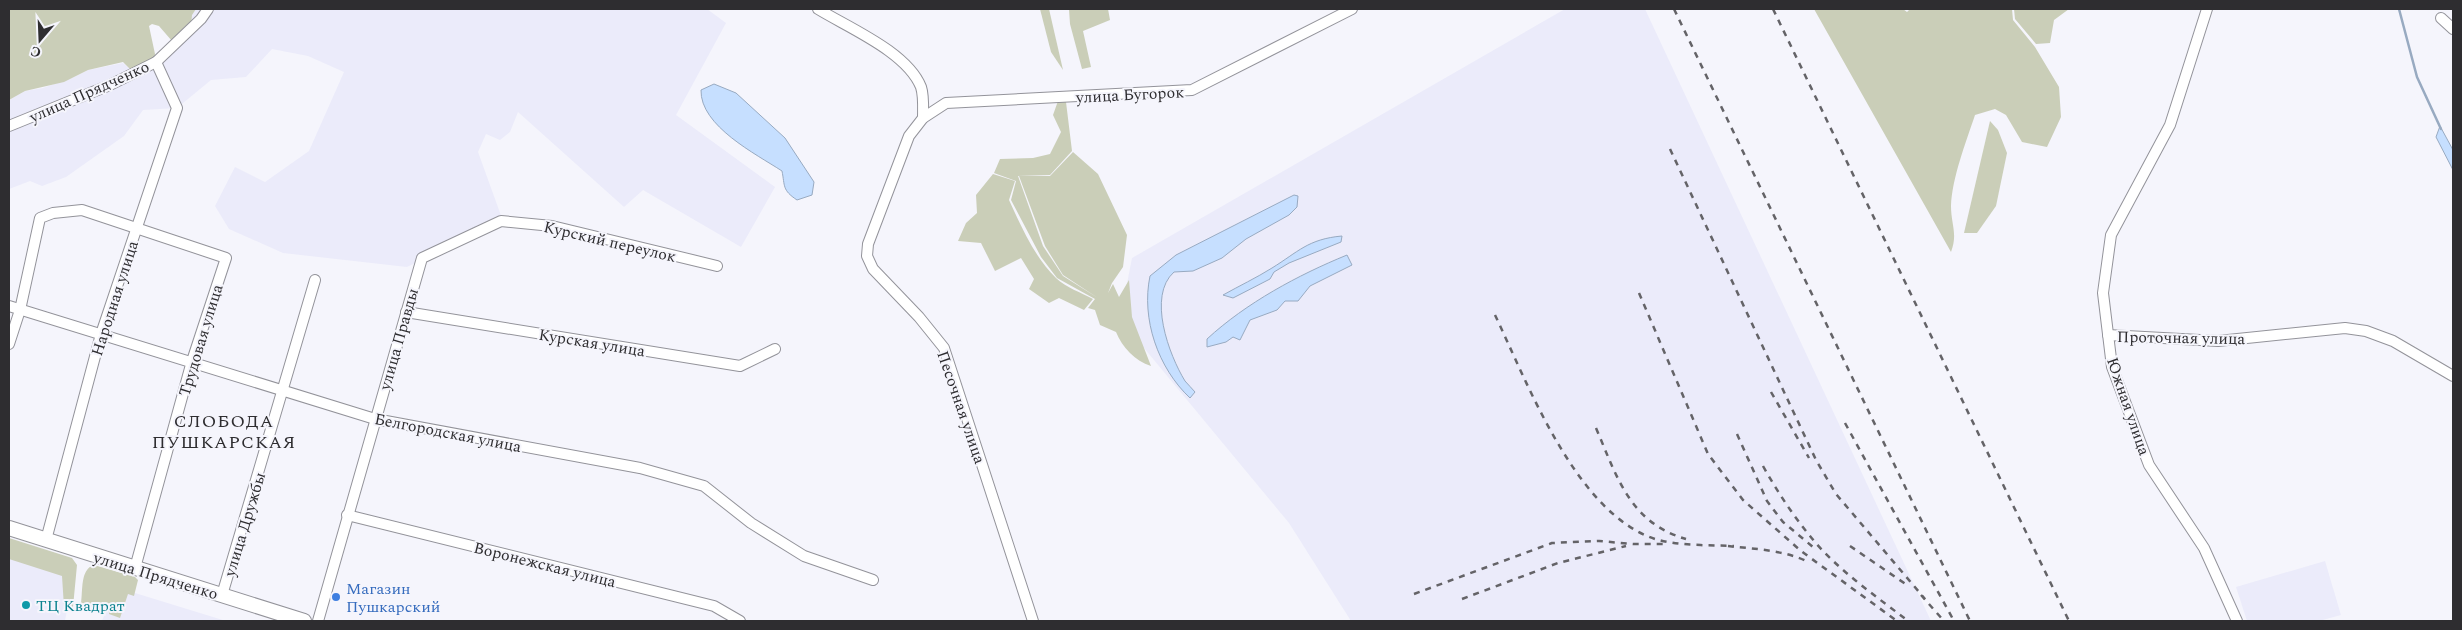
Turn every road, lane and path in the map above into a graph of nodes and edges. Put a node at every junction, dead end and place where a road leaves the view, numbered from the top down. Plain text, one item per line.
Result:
1 (208, 9) edge
2 (818, 9) edge
3 (1352, 9) edge
4 (2207, 9) edge
5 (2441, 18) dead end
6 (2453, 29) edge
7 (156, 62) junction
8 (923, 118) junction
9 (9, 126) edge
10 (502, 221) joint
11 (137, 228) junction
12 (717, 266) dead end
13 (315, 280) dead end
14 (9, 306) edge
15 (20, 310) junction
16 (406, 312) junction
17 (101, 334) junction
18 (2108, 335) junction
19 (9, 344) edge
20 (775, 349) dead end
21 (192, 361) junction
22 (2453, 376) edge
23 (284, 390) junction
24 (374, 418) junction
25 (347, 514) junction
26 (9, 528) edge
27 (46, 540) junction
28 (135, 568) junction
29 (874, 580) dead end
30 (222, 595) junction
31 (304, 621) edge
32 (318, 621) edge
33 (740, 621) edge
34 (1033, 621) edge
35 (2237, 621) edge

1 - 7 street, улица Прядченко
2 - 8 street
3 - 8 street, улица Бугорок
4 - 18 street, Южная улица
5 - 6 street
7 - 9 street, улица Прядченко
7 - 11 street, Народная улица
8 - 34 street, Песочная улица
10 - 12 street, Курский переулок
10 - 16 street, улица Правды
11 - 15 street
11 - 17 street, Народная улица
11 - 21 street, Трудовая улица
13 - 23 street, улица Дружбы
14 - 15 street, Белгородская улица
15 - 17 street, Белгородская улица
15 - 19 street
16 - 20 street, Курская улица
16 - 24 street, улица Правды
17 - 21 street, Белгородская улица
17 - 27 street, Народная улица
18 - 22 street, Проточная улица
18 - 35 street, Южная улица
21 - 23 street, Белгородская улица
21 - 28 street, Трудовая улица
23 - 24 street, Белгородская улица
23 - 30 street, улица Дружбы
24 - 25 street, улица Правды
24 - 29 street, Белгородская улица
25 - 32 street, улица Правды
25 - 33 street, Воронежская улица
26 - 27 main road, улица Прядченко
27 - 28 main road, улица Прядченко
28 - 30 main road, улица Прядченко
30 - 31 main road, улица Прядченко

